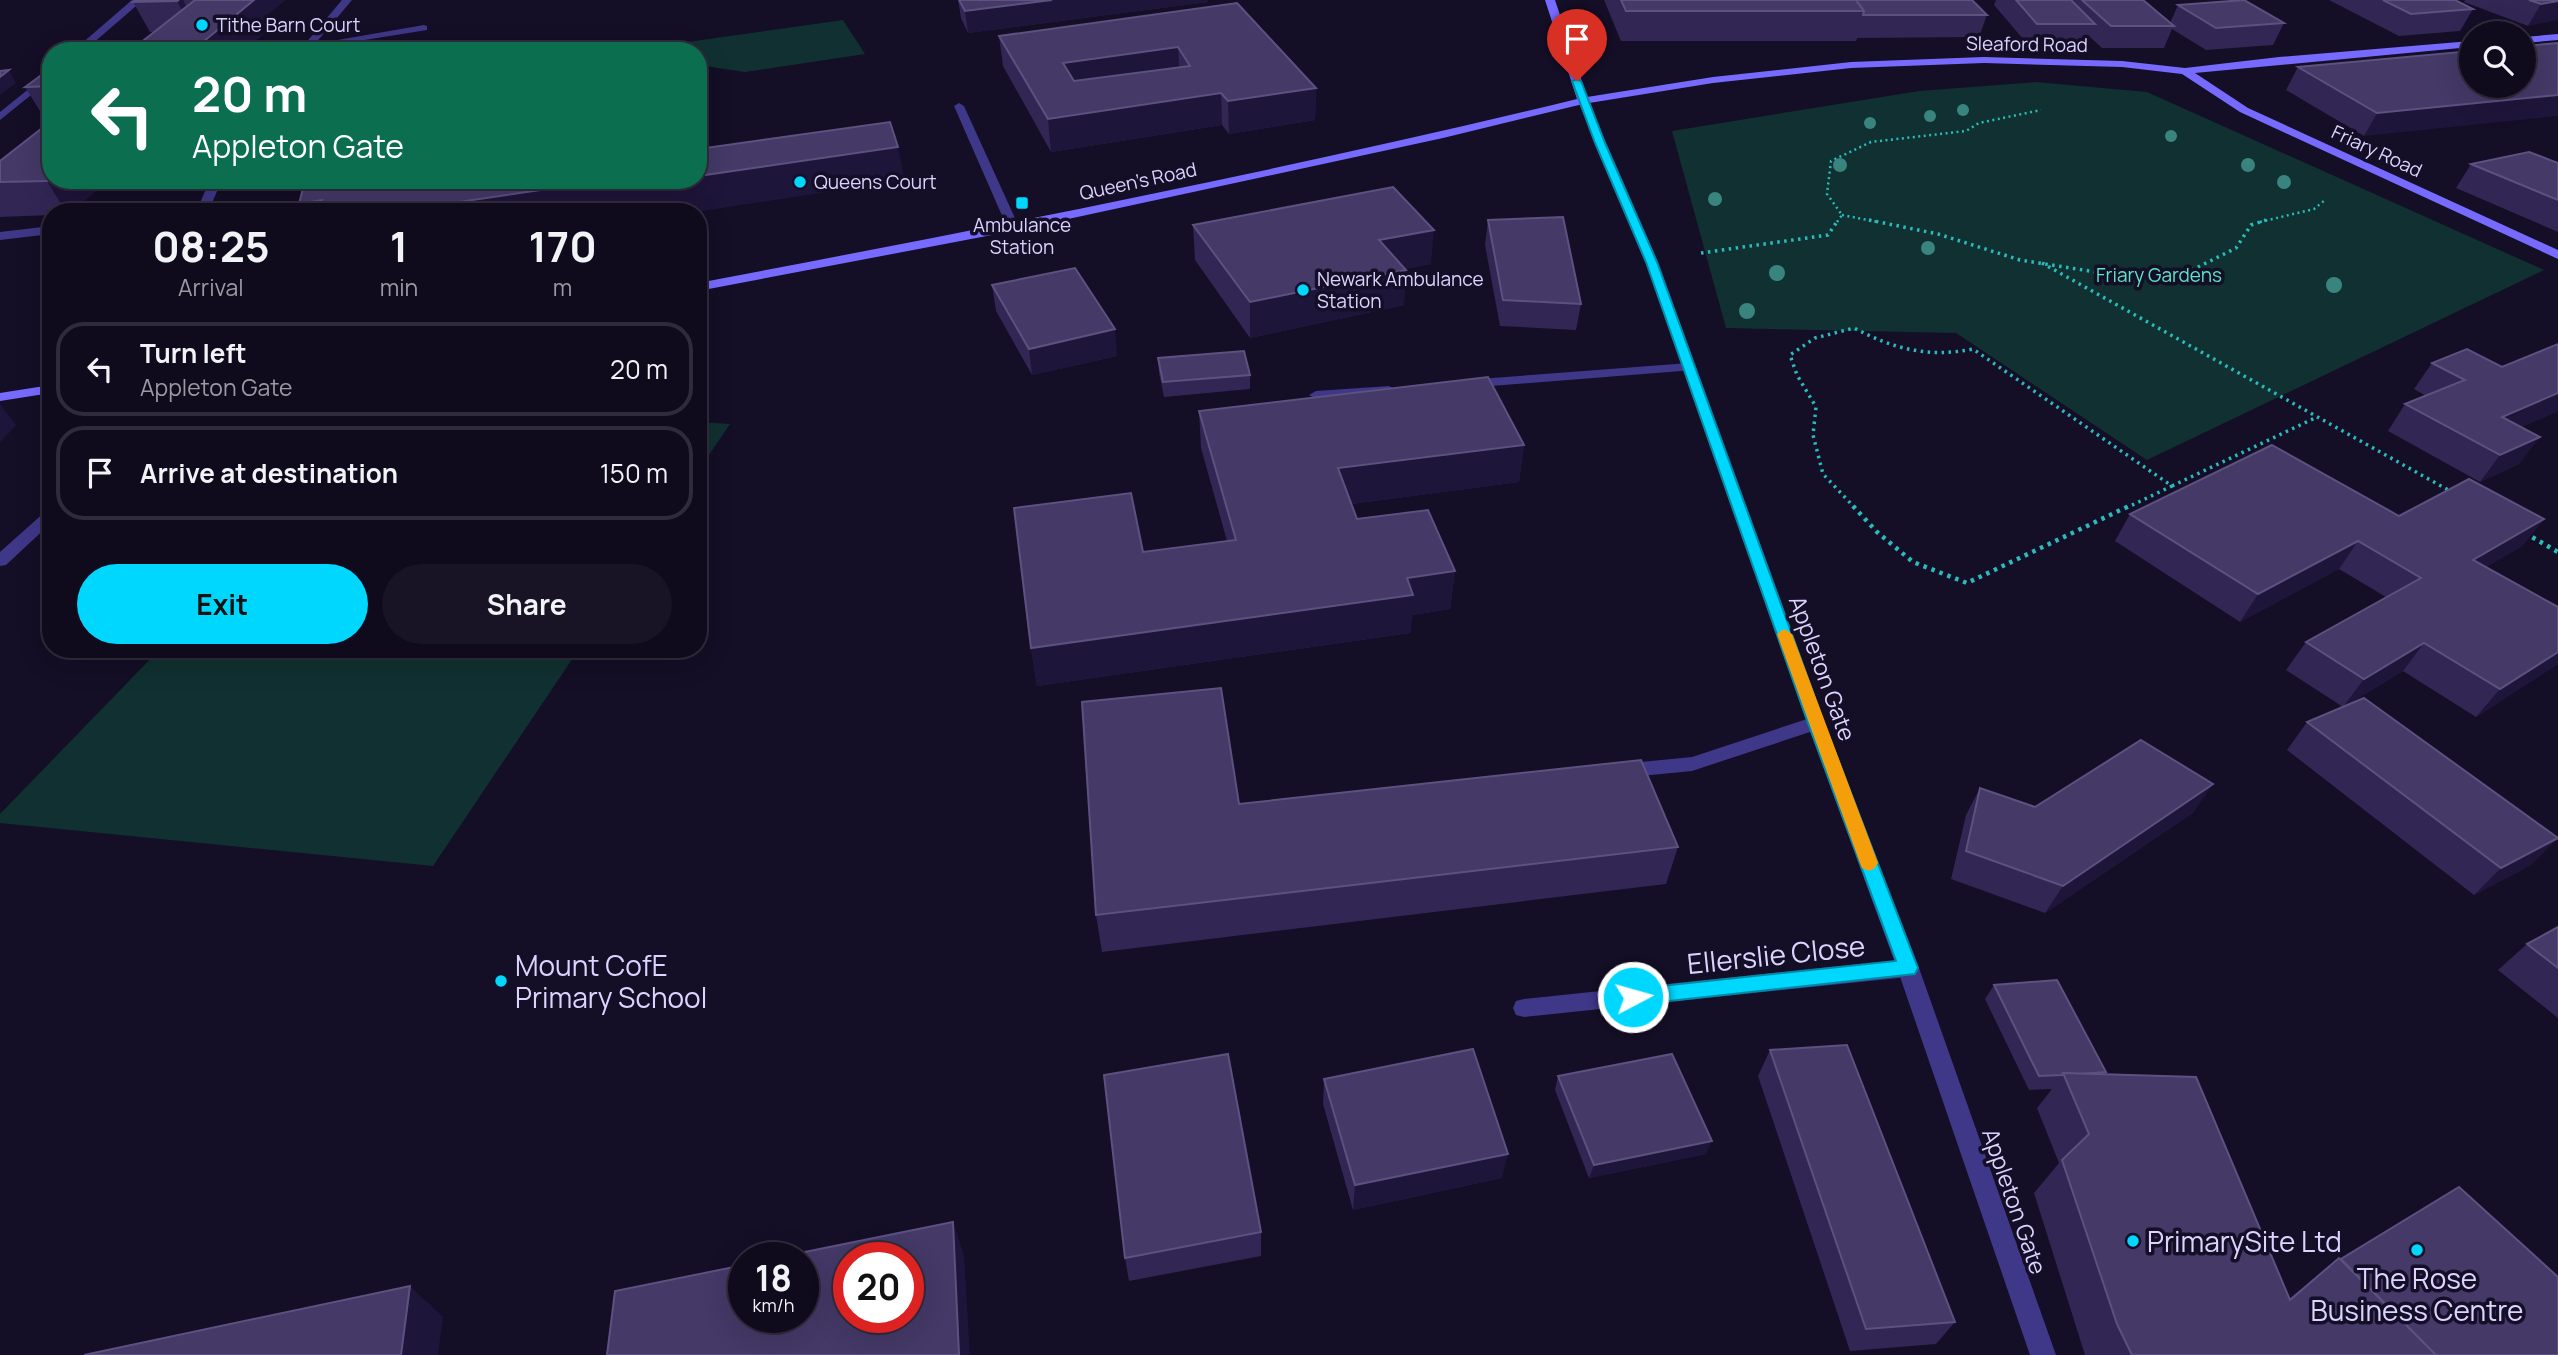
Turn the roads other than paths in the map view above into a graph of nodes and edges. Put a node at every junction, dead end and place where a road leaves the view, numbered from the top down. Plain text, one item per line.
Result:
1 (138, 0) edge
2 (347, 0) edge
3 (1550, 0) edge
4 (425, 28) dead end
5 (2558, 37) edge
6 (2536, 39) edge
7 (89, 42) edge
8 (311, 42) edge
9 (342, 42) edge
10 (2459, 45) edge
11 (2185, 71) junction
12 (42, 82) edge
13 (1583, 101) junction
14 (959, 106) dead end
15 (0, 117) edge
16 (1013, 228) junction
17 (42, 231) edge
18 (0, 236) edge
19 (2558, 255) edge
20 (707, 285) edge
21 (1689, 367) junction
22 (1454, 385) edge
23 (1399, 389) edge
24 (42, 390) edge
25 (1316, 395) edge
26 (0, 397) edge
27 (42, 522) edge
28 (0, 561) edge
29 (1816, 723) junction
30 (1598, 773) edge
31 (1908, 968) junction
32 (1524, 1009) dead end
33 (2043, 1355) edge

1 - 7 street
2 - 8 street
3 - 13 street, Appleton Gate
4 - 9 street
5 - 6 street
10 - 11 street, Sleaford Road
11 - 13 street, Sleaford Road
11 - 19 street, Friary Road
12 - 15 street
13 - 16 street, Queen's Road
13 - 21 street, Appleton Gate
14 - 16 street
16 - 20 street, Queen's Road
17 - 18 street
21 - 22 street
21 - 29 street, Appleton Gate
23 - 25 street
24 - 26 street
27 - 28 street
29 - 30 street
29 - 31 street, Appleton Gate
31 - 32 street, Ellerslie Close
31 - 33 street, Appleton Gate

